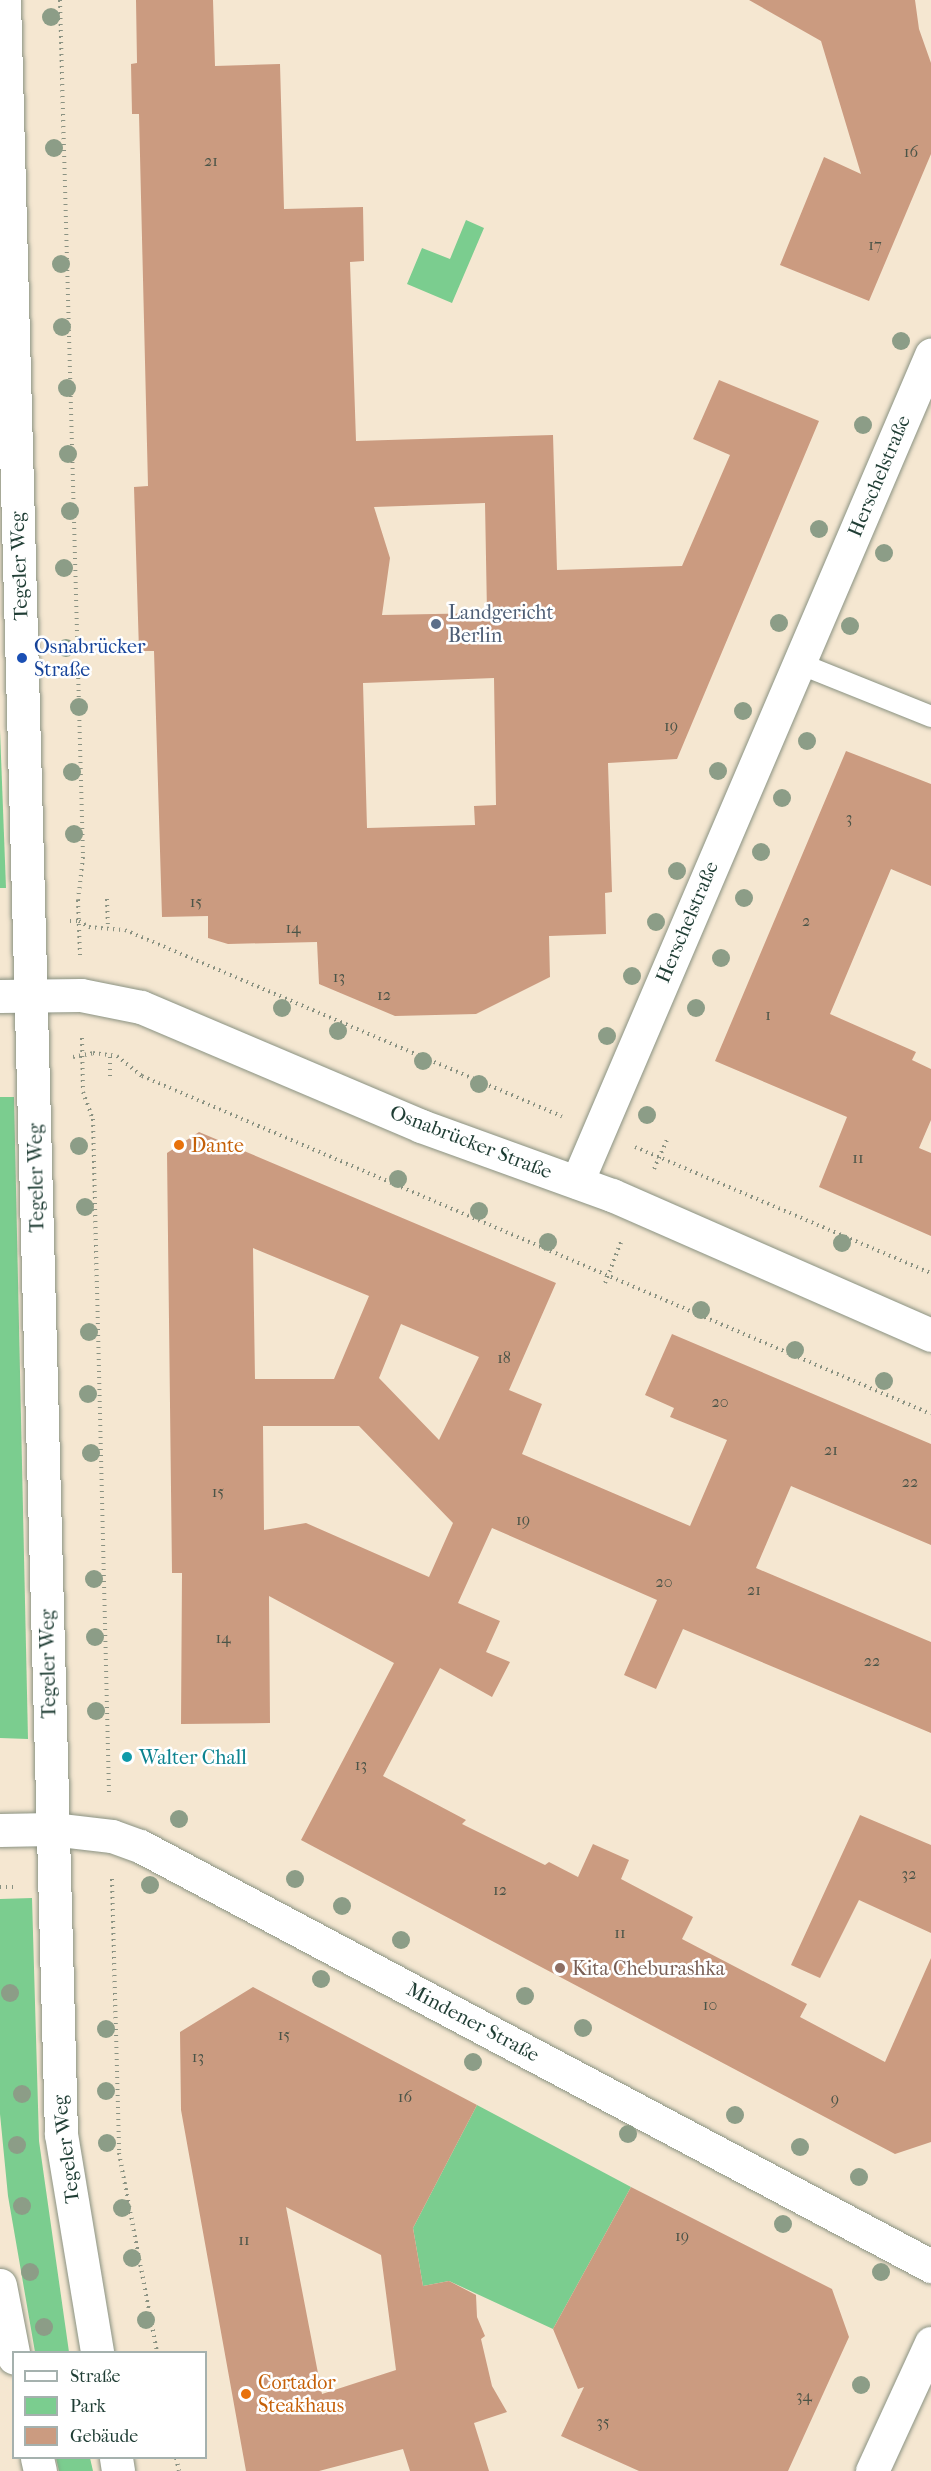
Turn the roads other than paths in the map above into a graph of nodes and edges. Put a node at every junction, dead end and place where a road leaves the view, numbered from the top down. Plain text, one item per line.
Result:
1 (4, 0) edge
2 (931, 355) edge
3 (799, 663) junction
4 (931, 716) edge
5 (15, 996) edge
6 (577, 1182) junction
7 (931, 1335) edge
8 (52, 1829) junction
9 (0, 1830) edge
10 (931, 2266) edge
11 (0, 2285) edge
12 (931, 2343) edge
13 (13, 2351) edge
14 (97, 2351) edge
15 (872, 2471) edge

1 - 5 street, Tegeler Weg
2 - 3 street, Herschelstraße
3 - 4 lane
3 - 6 street, Herschelstraße
5 - 6 street, Osnabrücker Straße
5 - 8 street, Tegeler Weg
6 - 7 street, Osnabrücker Straße
8 - 9 street, Mindener Straße
8 - 10 street, Mindener Straße
8 - 14 street, Tegeler Weg
11 - 13 street
12 - 15 street

